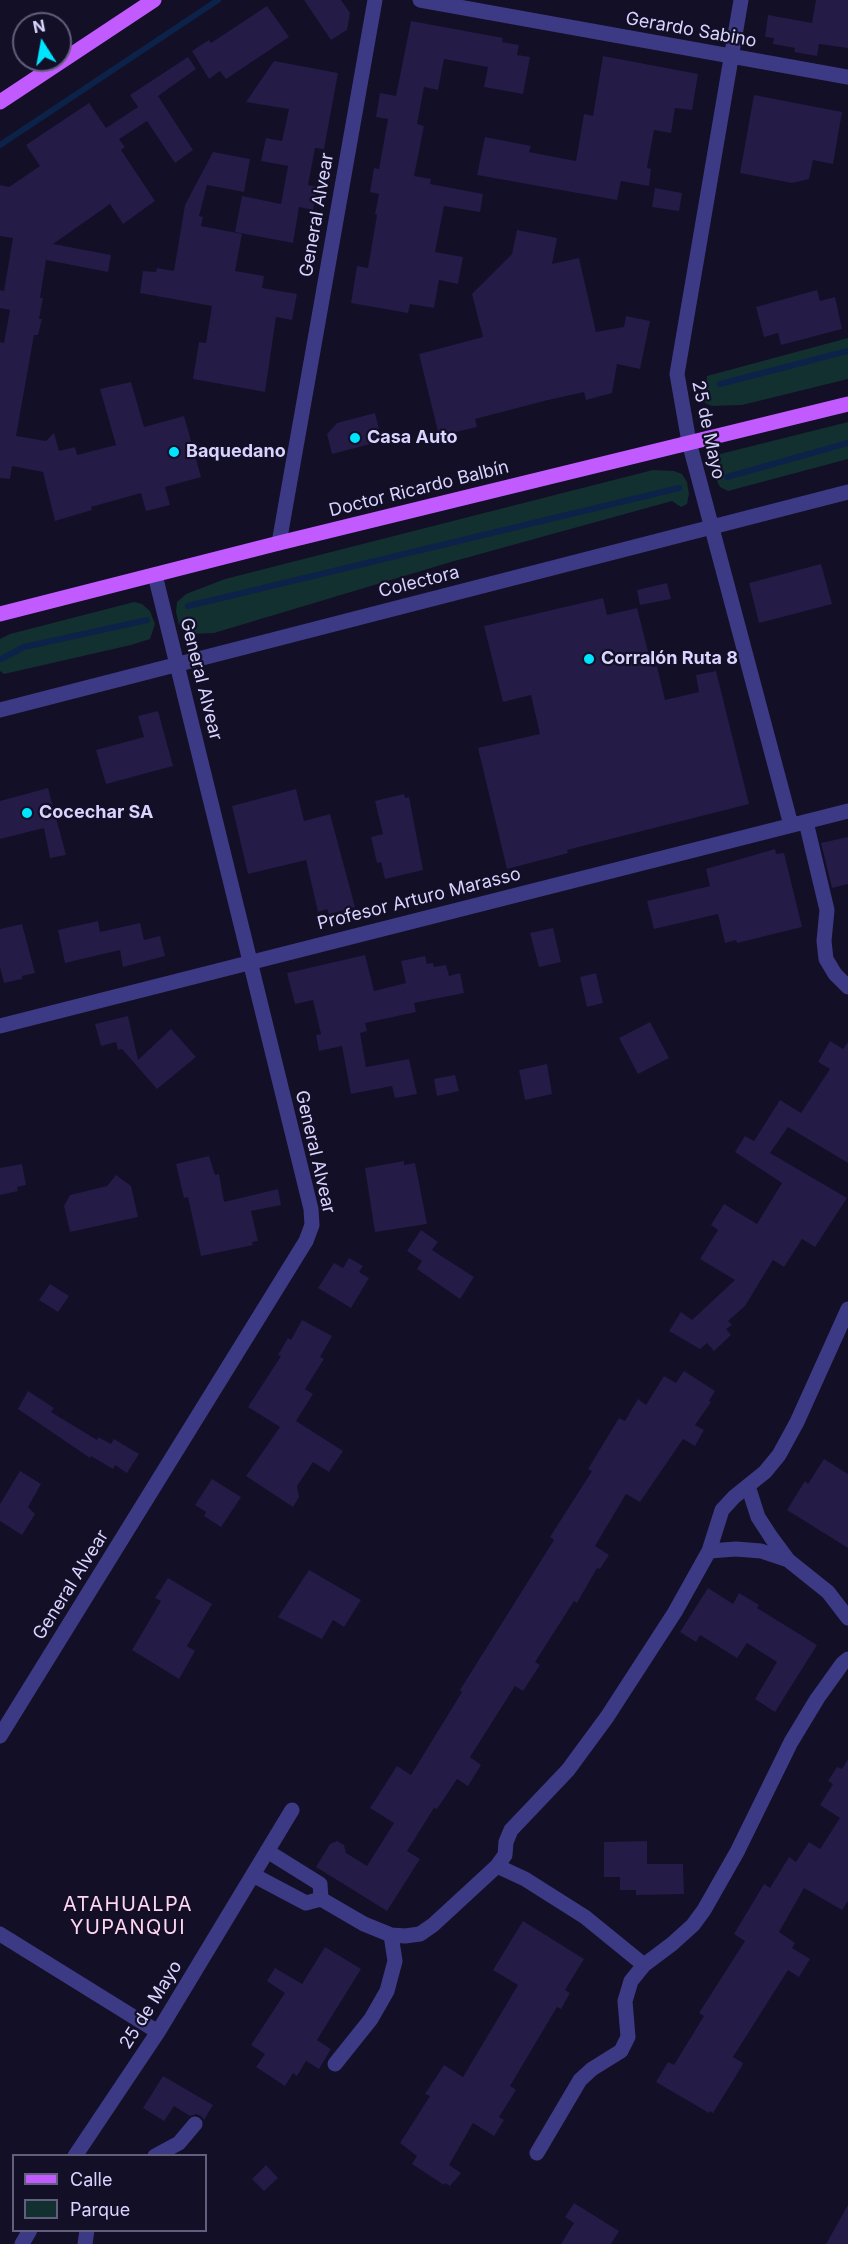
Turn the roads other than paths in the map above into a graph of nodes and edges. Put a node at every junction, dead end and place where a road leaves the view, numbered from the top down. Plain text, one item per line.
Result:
1 (154, 0) edge
2 (375, 0) edge
3 (420, 0) edge
4 (741, 0) edge
5 (732, 57) junction
6 (848, 77) edge
7 (0, 102) edge
8 (848, 404) edge
9 (689, 442) junction
10 (848, 492) edge
11 (711, 527) junction
12 (279, 543) junction
13 (155, 575) junction
14 (0, 614) edge
15 (178, 664) junction
16 (0, 710) edge
17 (848, 811) edge
18 (798, 824) junction
19 (249, 963) junction
20 (848, 987) edge
21 (0, 1026) edge
22 (848, 1309) edge
23 (748, 1486) junction
24 (709, 1551) junction
25 (788, 1560) junction
26 (848, 1618) edge
27 (848, 1659) edge
28 (0, 1736) edge
29 (292, 1810) dead end
30 (267, 1851) junction
31 (497, 1866) junction
32 (253, 1875) junction
33 (321, 1899) junction
34 (0, 1934) edge
35 (391, 1935) junction
36 (644, 1965) junction
37 (158, 2032) junction
38 (335, 2064) dead end
39 (195, 2124) dead end
40 (537, 2153) dead end
41 (76, 2154) edge
42 (159, 2154) edge

1 - 7 main road
2 - 12 street, General Alvear
3 - 5 street, Gerardo Sabino
4 - 5 street, 25 de Mayo
5 - 6 street, Gerardo Sabino
5 - 9 street, 25 de Mayo
8 - 9 main road, Doctor Ricardo Balbín
9 - 11 street, 25 de Mayo
9 - 12 main road, Doctor Ricardo Balbín
10 - 11 street, Colectora
11 - 15 street, Colectora
11 - 18 street, 25 de Mayo
12 - 13 main road, Doctor Ricardo Balbín
13 - 14 main road, Doctor Ricardo Balbín
13 - 15 street, General Alvear
15 - 16 street, Colectora
15 - 19 street, General Alvear
17 - 18 street, Profesor Arturo Marasso
18 - 19 street, Profesor Arturo Marasso
18 - 20 street, 25 de Mayo
19 - 21 street, Profesor Arturo Marasso
19 - 28 street, General Alvear
22 - 23 street
23 - 24 street
23 - 25 street
24 - 25 street
24 - 31 street
25 - 26 street
27 - 36 street
29 - 30 street, 25 de Mayo
30 - 32 street, 25 de Mayo
30 - 33 street
31 - 35 street
31 - 36 street
32 - 33 street
32 - 37 street, 25 de Mayo
33 - 35 street
34 - 37 street
35 - 38 street
36 - 40 street
37 - 41 street, 25 de Mayo
39 - 42 street

